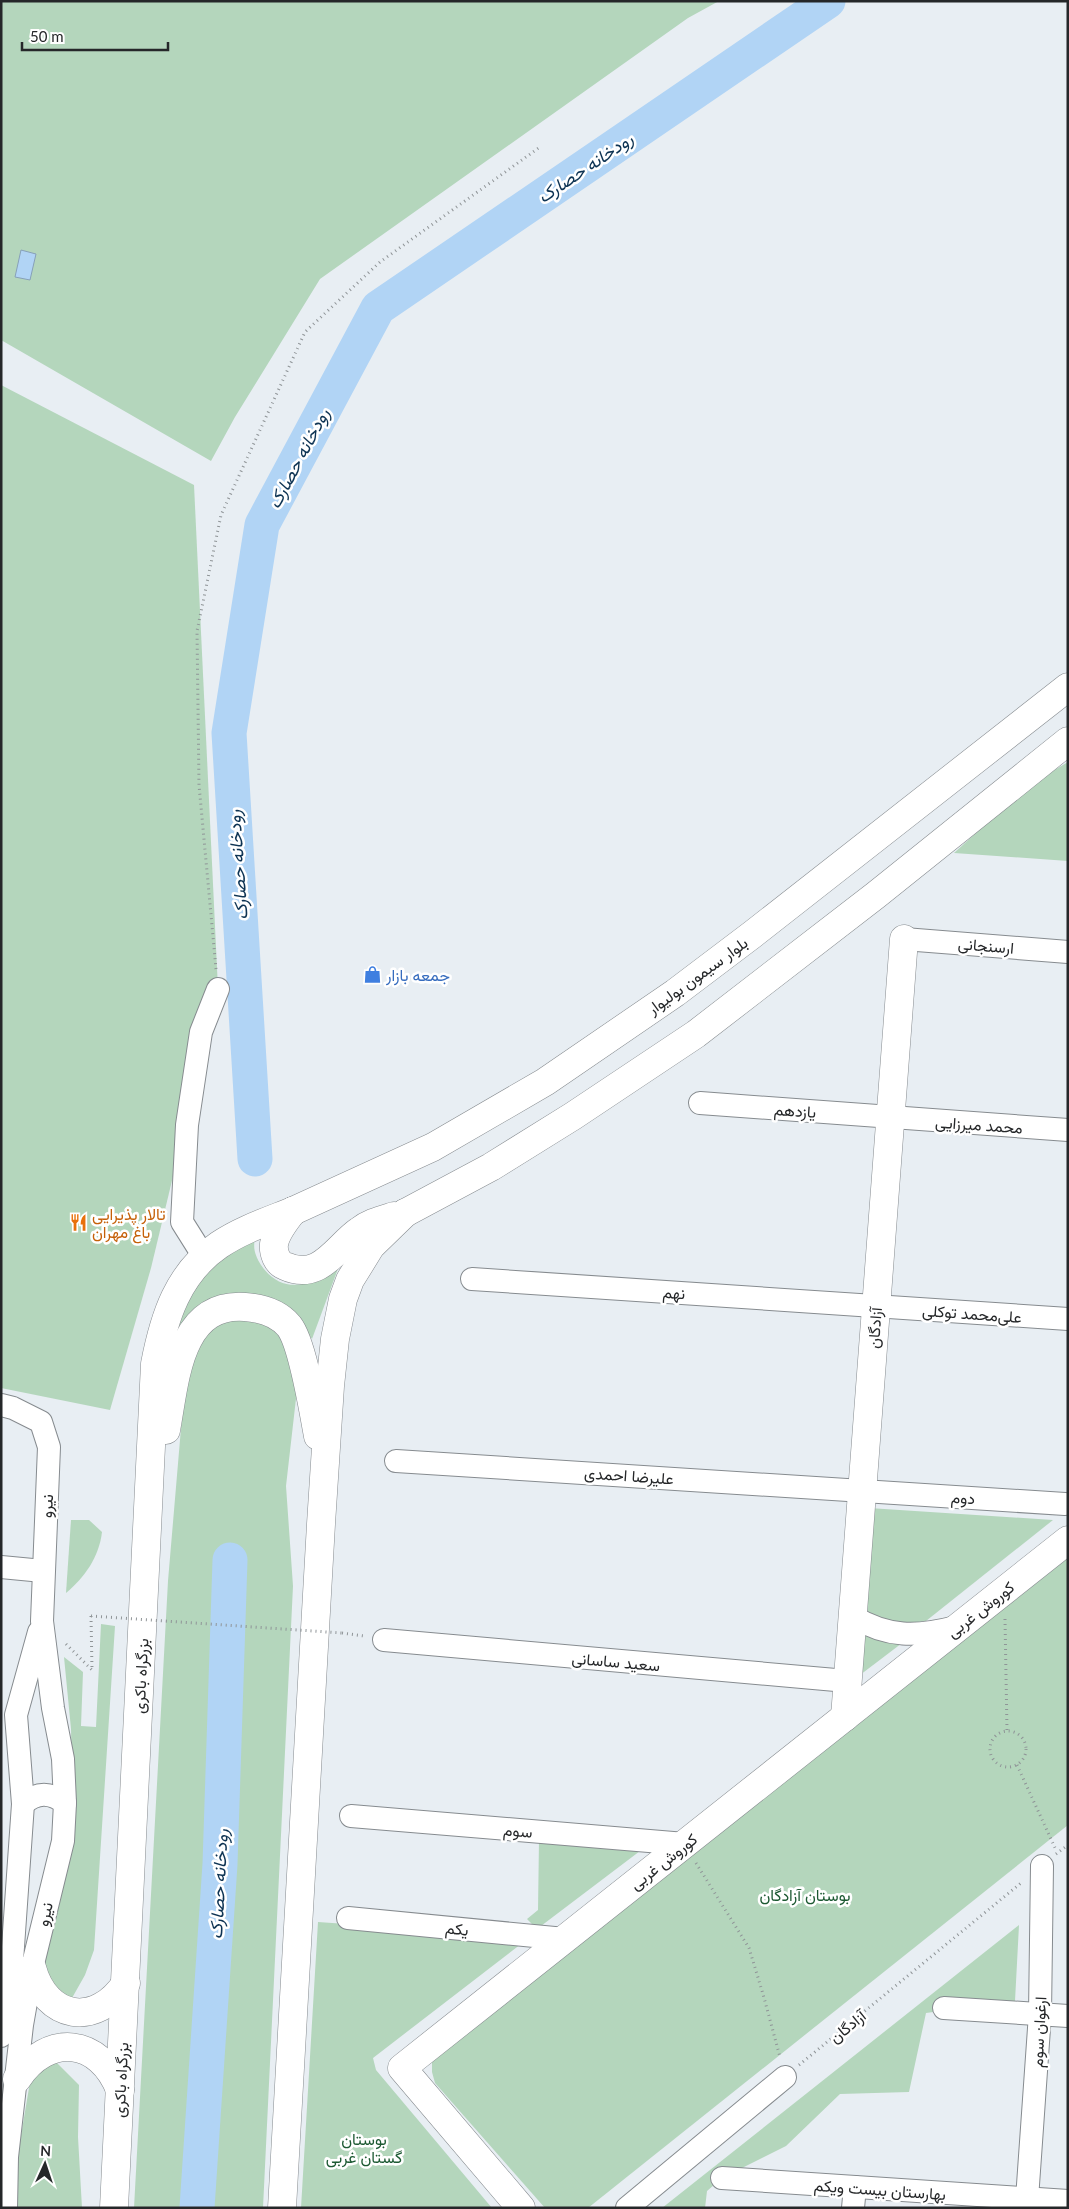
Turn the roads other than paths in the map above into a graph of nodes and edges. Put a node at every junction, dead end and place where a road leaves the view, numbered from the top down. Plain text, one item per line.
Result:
1 (1068, 687) edge
2 (1068, 741) edge
3 (904, 938) joint
4 (1068, 952) edge
5 (218, 990) road end
6 (700, 1103) dead end
7 (890, 1117) junction
8 (1068, 1130) edge
9 (293, 1211) junction
10 (405, 1213) junction
11 (204, 1257) junction
12 (472, 1279) dead end
13 (876, 1306) junction
14 (1068, 1319) edge
15 (1, 1405) edge
16 (396, 1461) dead end
17 (325, 1464) junction
18 (862, 1490) junction
19 (1065, 1504) dead end
20 (147, 1532) junction
21 (1068, 1540) edge
22 (1, 1567) edge
23 (43, 1571) junction
24 (852, 1616) junction
25 (42, 1621) junction
26 (960, 1626) junction
27 (384, 1640) dead end
28 (847, 1681) junction
29 (8, 1714) edge
30 (845, 1717) junction
31 (65, 1803) junction
32 (22, 1804) junction
33 (351, 1816) dead end
34 (684, 1844) junction
35 (1050, 1859) road end
36 (10, 1885) edge
37 (348, 1918) dead end
38 (565, 1939) junction
39 (32, 1968) junction
40 (126, 1984) junction
41 (944, 2008) dead end
42 (1040, 2014) junction
43 (1068, 2016) edge
44 (1, 2036) edge
45 (785, 2077) road end
46 (17, 2079) junction
47 (120, 2090) junction
48 (722, 2178) dead end
49 (854, 2198) edge
50 (1027, 2199) junction
51 (1068, 2201) edge
52 (6, 2208) edge
53 (114, 2208) edge
54 (282, 2208) edge
55 (521, 2208) edge
56 (627, 2208) edge

1 - 9 main road, بلوار سیمون بولیوار
2 - 10 main road
3 - 4 street, ارسنجانی
3 - 7 main road, آزادگان
5 - 11 street
6 - 7 street, یازدهم
7 - 8 street, محمد میرزایی
7 - 13 main road, آزادگان
9 - 10 main road
9 - 11 main road, بزرگراه باکری
10 - 17 main road
11 - 20 main road, بزرگراه باکری
12 - 13 street, نهم
13 - 14 street, علی‌محمد توکلی
13 - 18 main road, آزادگان
15 - 23 street, نیرو
16 - 18 street, علیرضا احمدی
17 - 20 main road
17 - 54 main road
18 - 19 street, دوم
18 - 24 main road, آزادگان
20 - 40 main road, بزرگراه باکری
21 - 26 main road, کوروش غربی
22 - 23 street
23 - 25 street, نیرو
24 - 26 street
24 - 28 main road, آزادگان
25 - 29 street, نیرو
25 - 31 street, نیرو
26 - 30 main road, کوروش غربی
27 - 28 street, سعید ساسانی
28 - 30 main road, آزادگان
29 - 32 street, نیرو
30 - 34 main road, کوروش غربی
31 - 32 street
31 - 39 street, نیرو
32 - 36 street, نیرو
33 - 34 street, سوم
34 - 38 main road, کوروش غربی
35 - 42 street, ارغوان سوم
36 - 44 street, نیرو
37 - 38 street, یکم
38 - 55 main road, کوروش غربی
39 - 40 main road
39 - 46 street, نیرو
40 - 47 main road, بزرگراه باکری
41 - 42 street
42 - 43 street
42 - 50 street, ارغوان سوم
45 - 56 street
46 - 47 main road
46 - 52 street, نیرو
47 - 53 main road, بزرگراه باکری
48 - 49 street, بهارستان بیست ویکم
49 - 50 street, بهارستان بیست ویکم
50 - 51 street, بهارستان بیست ویکم

